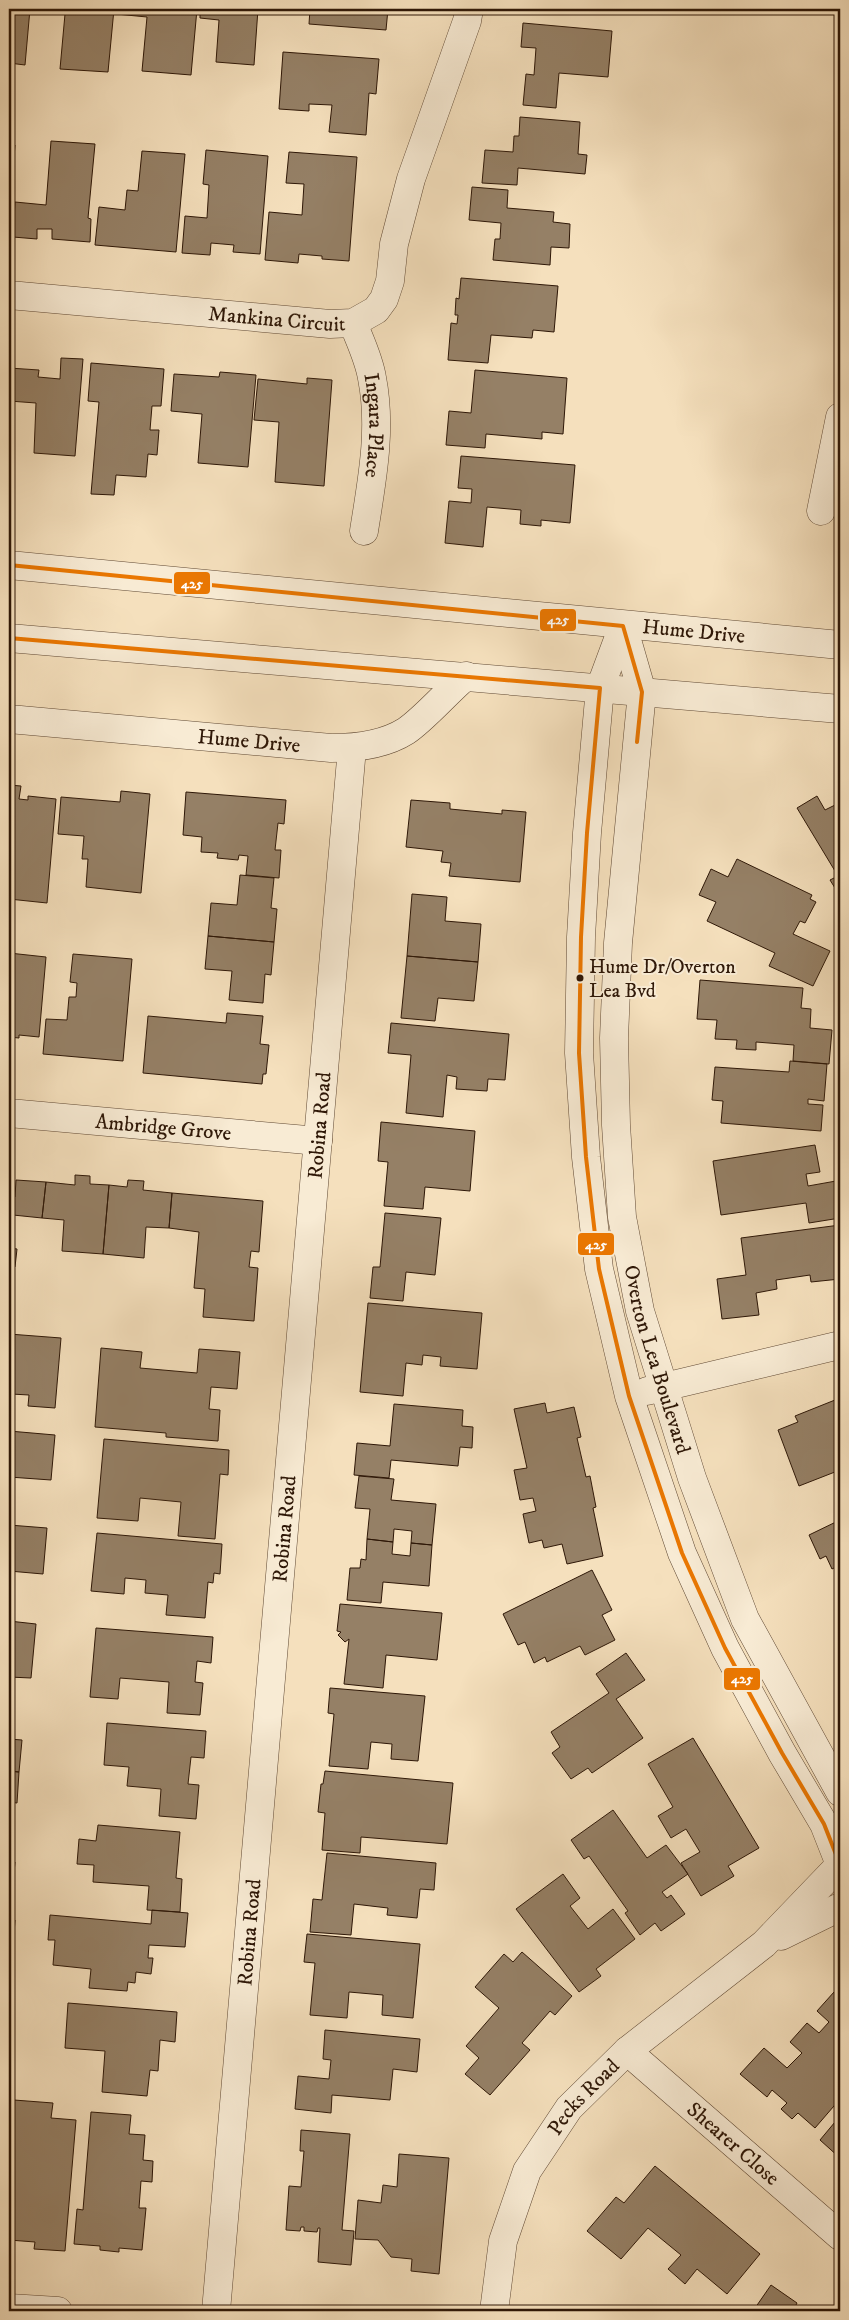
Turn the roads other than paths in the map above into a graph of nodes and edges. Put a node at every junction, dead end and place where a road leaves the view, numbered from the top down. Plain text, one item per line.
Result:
1 (469, 9) edge
2 (9, 295) edge
3 (353, 323) junction
4 (838, 427) edge
5 (821, 512) dead end
6 (364, 531) dead end
7 (9, 565) edge
8 (623, 626) junction
9 (9, 638) edge
10 (840, 645) edge
11 (466, 676) junction
12 (600, 688) junction
13 (642, 692) junction
14 (840, 709) edge
15 (9, 719) edge
16 (352, 748) junction
17 (9, 1113) edge
18 (318, 1141) junction
19 (840, 1345) edge
20 (664, 1387) junction
21 (629, 1396) junction
22 (840, 1792) edge
23 (838, 1866) edge
24 (840, 1907) edge
25 (764, 1944) junction
26 (627, 2051) junction
27 (840, 2236) edge
28 (9, 2308) edge
29 (58, 2311) edge
30 (216, 2311) edge
31 (494, 2311) edge

1 - 3 street, Mankina Circuit
2 - 3 street, Mankina Circuit
3 - 6 street, Ingara Place
4 - 5 street
7 - 8 street, Hume Drive
8 - 10 street, Hume Drive
8 - 12 street, Overton Lea Boulevard
8 - 13 street, Overton Lea Boulevard
9 - 11 street
11 - 12 street
11 - 16 street, Hume Drive
12 - 13 street
12 - 21 street, Overton Lea Boulevard
13 - 14 street
13 - 20 street, Overton Lea Boulevard
15 - 16 street, Hume Drive
16 - 18 street, Robina Road
17 - 18 street, Ambridge Grove
18 - 30 street, Robina Road
19 - 20 street
20 - 21 street
20 - 22 street, Overton Lea Boulevard
21 - 23 street, Overton Lea Boulevard
23 - 25 street, Pecks Road
24 - 25 street, Pecks Road
25 - 26 street, Pecks Road
26 - 27 street, Shearer Close
26 - 31 street, Pecks Road
28 - 29 street

